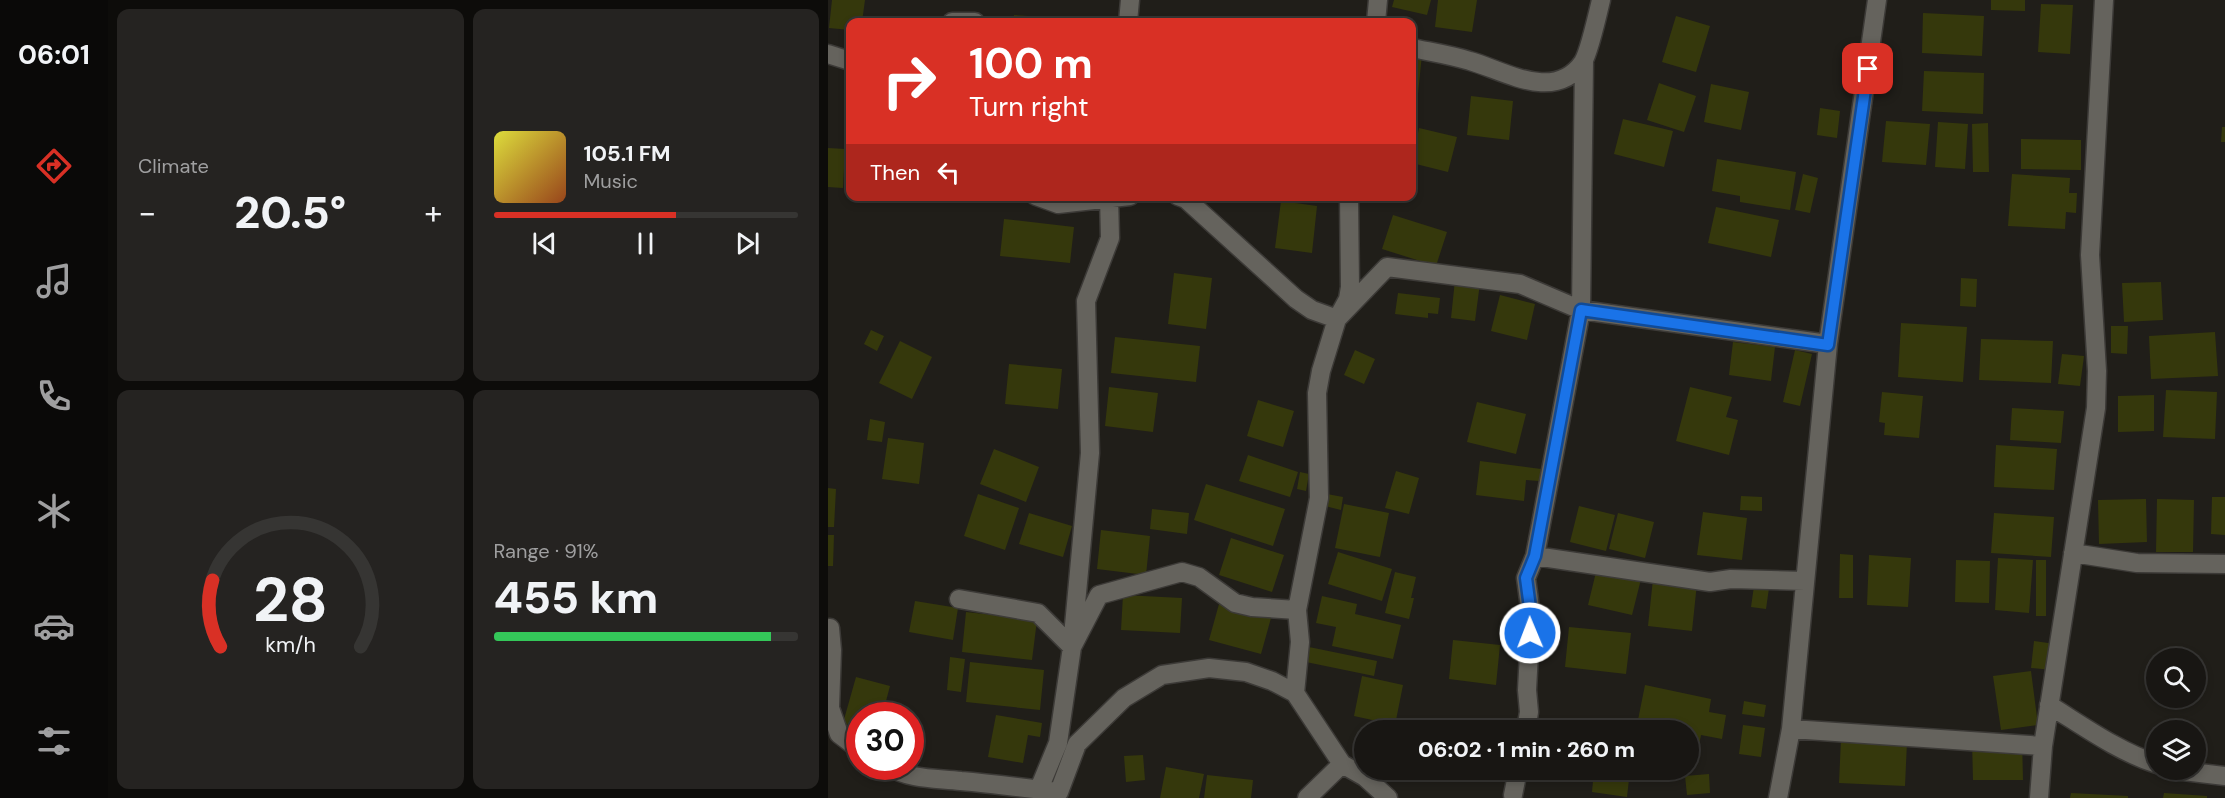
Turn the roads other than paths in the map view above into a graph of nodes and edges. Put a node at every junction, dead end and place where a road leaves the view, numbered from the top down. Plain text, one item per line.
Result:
1 (1130, 0) edge
2 (1378, 0) edge
3 (1601, 0) edge
4 (1877, 0) edge
5 (2104, 0) edge
6 (1128, 18) edge
7 (1376, 18) edge
8 (1416, 49) edge
9 (828, 54) edge
10 (846, 60) edge
11 (1584, 61) junction
12 (1050, 201) edge
13 (1084, 201) edge
14 (1109, 201) edge
15 (1188, 201) edge
16 (1349, 201) edge
17 (1581, 310) junction
18 (1337, 319) junction
19 (1828, 345) junction
20 (2073, 553) junction
21 (1535, 556) junction
22 (2225, 564) edge
23 (1805, 582) junction
24 (959, 599) dead end
25 (1297, 610) junction
26 (830, 628) dead end
27 (1072, 647) junction
28 (1295, 693) junction
29 (2049, 705) junction
30 (1528, 720) edge
31 (1791, 729) junction
32 (846, 739) edge
33 (2043, 746) junction
34 (2146, 760) edge
35 (1342, 764) junction
36 (2206, 774) edge
37 (2225, 776) edge
38 (924, 778) edge
39 (1518, 780) edge
40 (1039, 789) junction
41 (1064, 795) edge
42 (1518, 797) edge
43 (1307, 798) edge
44 (1388, 798) edge
45 (1778, 798) edge
46 (2040, 798) edge

1 - 6 street
2 - 7 street
3 - 11 street
4 - 19 street
5 - 20 street
8 - 11 street
9 - 10 street
11 - 17 street
12 - 13 street
14 - 27 street
15 - 18 street
16 - 18 street
17 - 18 street
17 - 19 street
17 - 21 street
18 - 25 street
19 - 23 street
20 - 22 street
20 - 29 street
21 - 23 street
21 - 30 street
23 - 31 street
24 - 27 street
25 - 27 street
25 - 28 street
26 - 32 street
27 - 40 street
28 - 35 street
28 - 41 street
29 - 33 street
29 - 34 street
31 - 33 street
31 - 45 street
33 - 46 street
35 - 43 street
35 - 44 street
36 - 37 street
38 - 40 street
39 - 42 street
40 - 41 street

